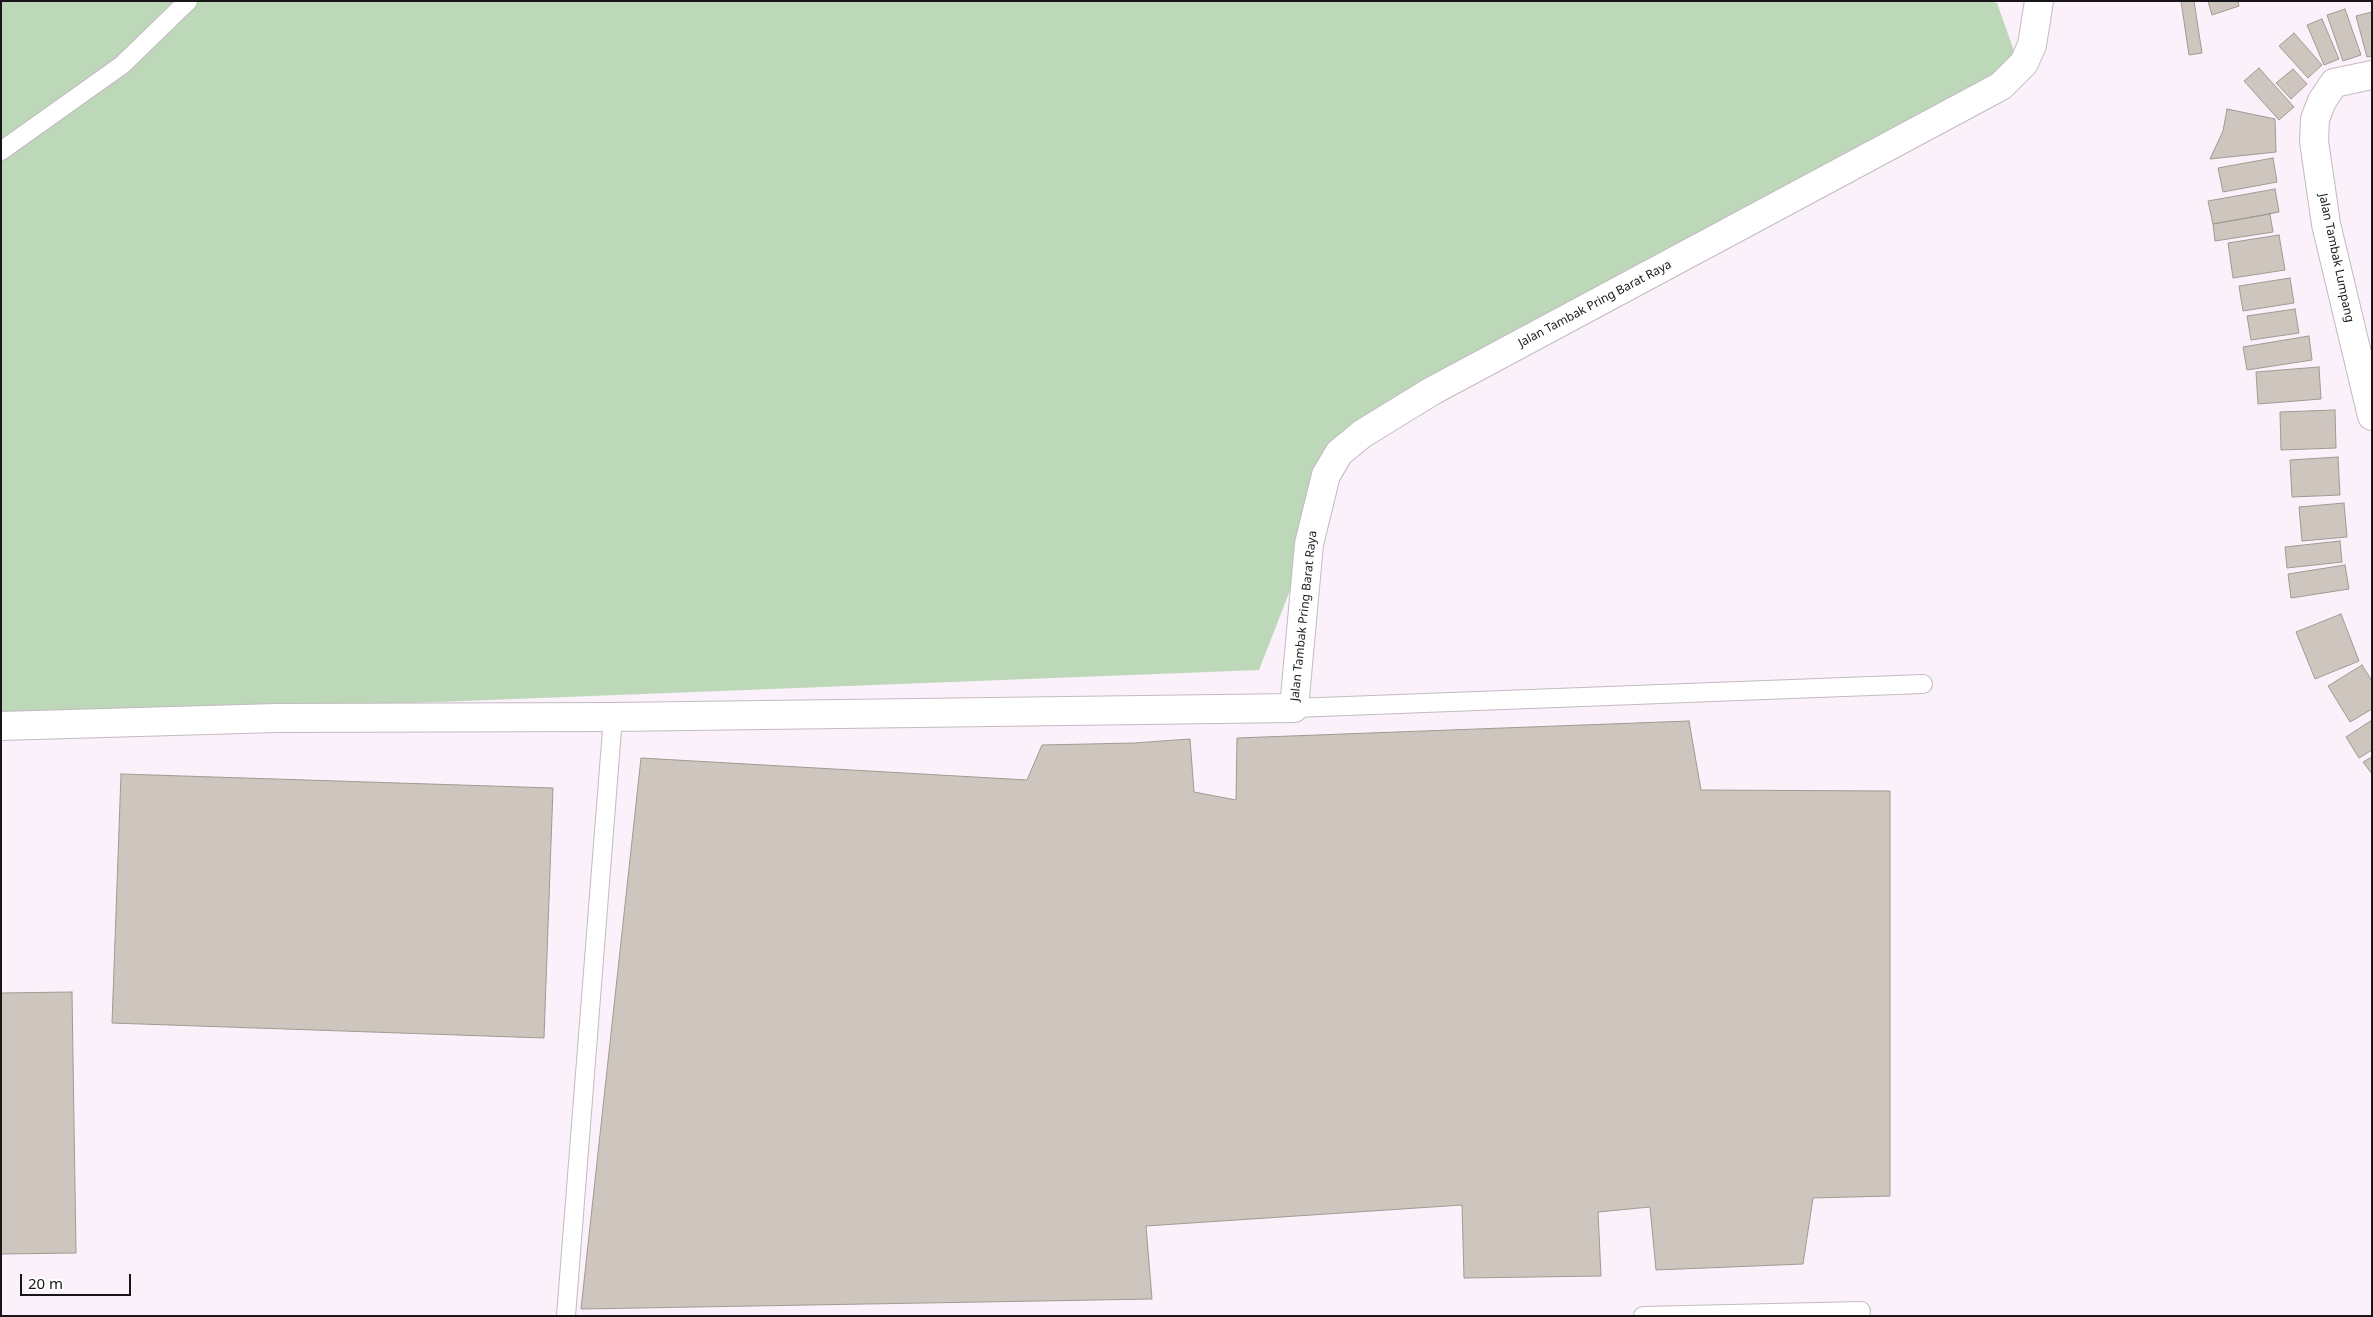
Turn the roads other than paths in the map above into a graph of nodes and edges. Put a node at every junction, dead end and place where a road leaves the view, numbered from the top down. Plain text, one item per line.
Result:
1 (188, 1) edge
2 (2040, 1) edge
3 (2372, 75) edge
4 (1, 151) edge
5 (2372, 416) edge
6 (1922, 684) dead end
7 (1294, 708) junction
8 (613, 717) junction
9 (1, 726) edge
10 (1861, 1311) dead end
11 (566, 1316) edge
12 (1643, 1316) edge

1 - 4 lane
2 - 7 street, Jalan Tambak Pring Barat Raya
3 - 5 street, Jalan Tambak Lumpang
6 - 7 lane
7 - 8 street
8 - 9 street
8 - 11 lane
10 - 12 lane

